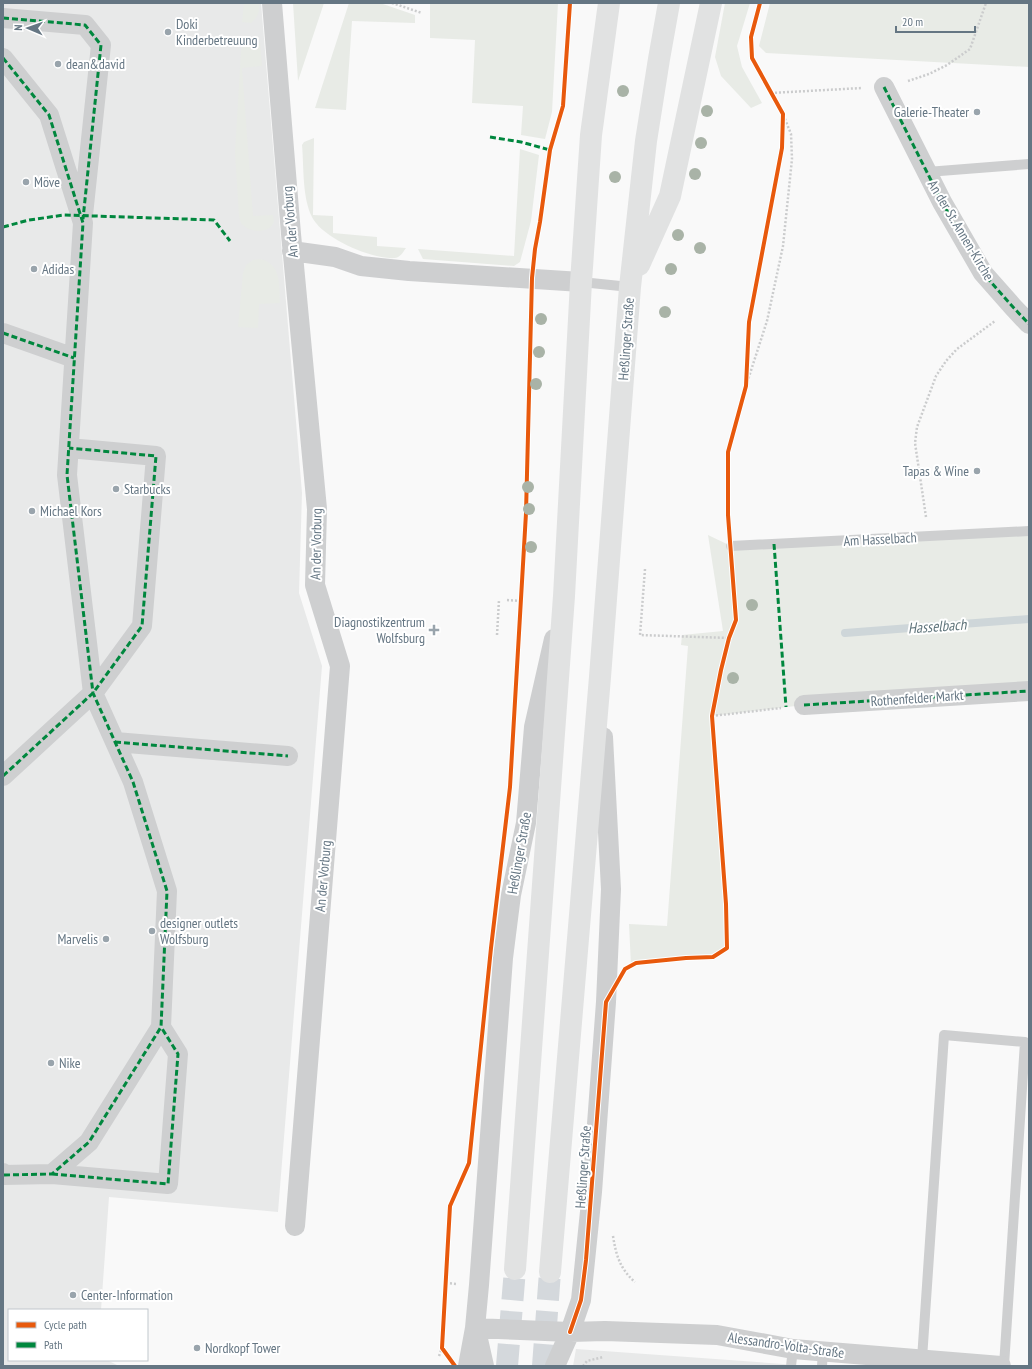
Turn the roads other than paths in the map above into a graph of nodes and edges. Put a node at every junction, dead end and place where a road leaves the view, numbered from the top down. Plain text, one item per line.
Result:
1 (272, 3) edge
2 (609, 3) edge
3 (669, 3) edge
4 (711, 3) edge
5 (3, 18) edge
6 (3, 58) edge
7 (884, 87) road end
8 (1029, 164) edge
9 (927, 172) junction
10 (83, 223) junction
11 (292, 251) junction
12 (582, 282) junction
13 (630, 287) junction
14 (1029, 324) edge
15 (3, 333) edge
16 (74, 358) junction
17 (69, 448) junction
18 (1029, 531) edge
19 (731, 546) dead end
20 (564, 596) junction
21 (600, 677) junction
22 (1029, 691) edge
23 (93, 693) junction
24 (804, 705) road end
25 (115, 742) junction
26 (288, 756) dead end
27 (3, 776) edge
28 (161, 1027) junction
29 (3, 1173) edge
30 (52, 1174) junction
31 (294, 1226) dead end
32 (515, 1269) tunnel mouth
33 (550, 1272) tunnel mouth
34 (475, 1328) junction
35 (570, 1332) junction
36 (792, 1357) edge
37 (823, 1359) edge
38 (922, 1359) junction
39 (468, 1366) edge
40 (484, 1366) edge
41 (555, 1366) edge
42 (1003, 1366) edge

1 - 11 street, An der Vorburg
2 - 12 main road, Heßlinger Straße
3 - 13 main road, Heßlinger Straße
4 - 13 main road
5 - 10 street
6 - 10 street
7 - 9 street, An der St. Annen-Kirche
8 - 9 lane, An der St. Annen-Kirche
9 - 14 street, An der St. Annen-Kirche
10 - 16 street
11 - 12 street
11 - 31 street, An der Vorburg
12 - 13 lane
12 - 20 main road, Heßlinger Straße
13 - 21 main road, Heßlinger Straße
15 - 16 street
16 - 17 street
17 - 23 street
17 - 23 street
18 - 19 lane, Am Hasselbach
20 - 32 main road, Heßlinger Straße
20 - 34 street, Heßlinger Straße
21 - 33 main road, Heßlinger Straße
21 - 35 street, Heßlinger Straße
22 - 24 street, Rothenfelder Markt
23 - 25 street
23 - 27 street
25 - 26 street
25 - 28 street
28 - 30 street
28 - 30 street
29 - 30 street
34 - 35 street
34 - 39 street, Heßlinger Straße
34 - 40 street, Heßlinger Straße
35 - 36 street, Alessandro-Volta-Straße
35 - 41 street, Heßlinger Straße
36 - 37 street, Alessandro-Volta-Straße
37 - 38 street, Alessandro-Volta-Straße
38 - 42 street, Alessandro-Volta-Straße
38 - 42 lane

